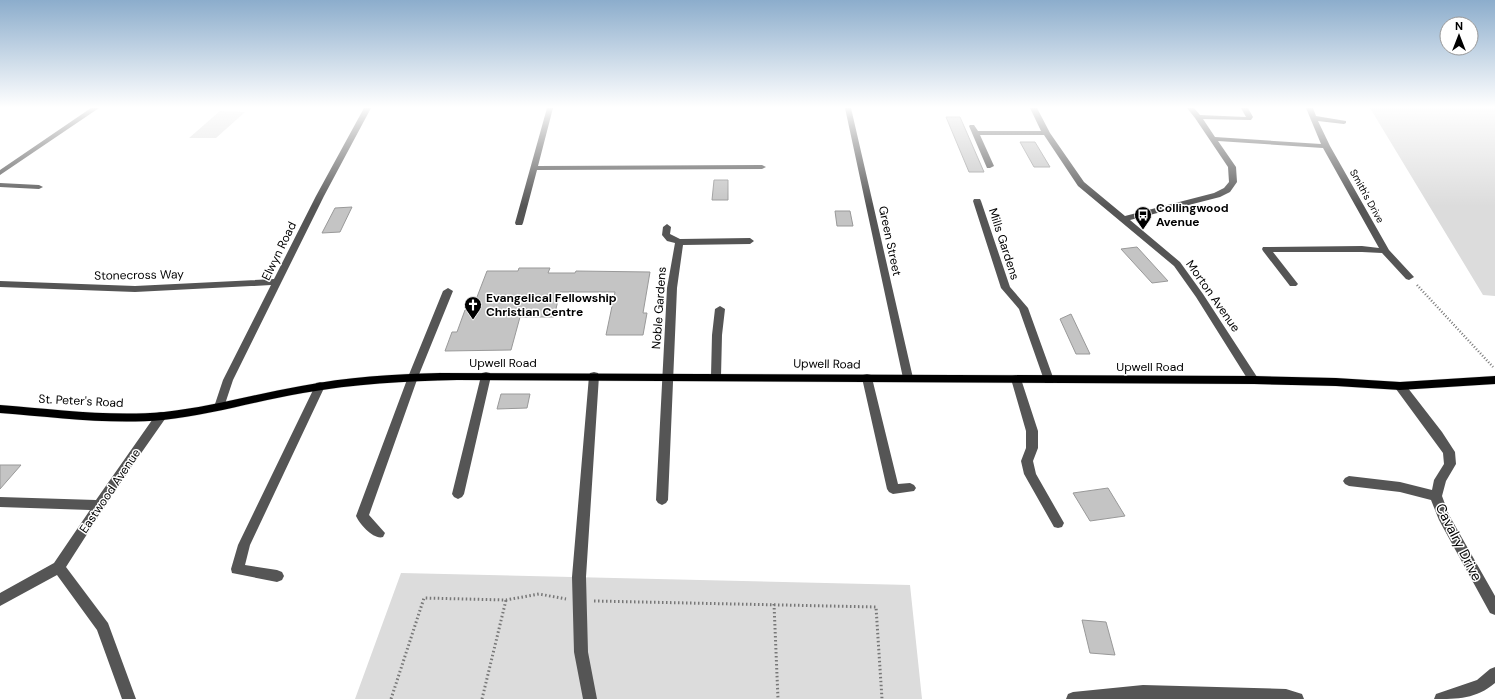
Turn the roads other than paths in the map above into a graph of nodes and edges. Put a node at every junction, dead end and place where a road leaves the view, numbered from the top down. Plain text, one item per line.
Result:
1 (49, 141) edge
2 (350, 141) edge
3 (541, 141) edge
4 (855, 141) edge
5 (979, 141) edge
6 (1051, 141) edge
7 (1214, 141) edge
8 (1239, 141) edge
9 (1324, 141) edge
10 (1326, 146) junction
11 (990, 166) dead end
12 (762, 167) dead end
13 (534, 168) junction
14 (0, 174) edge
15 (0, 185) edge
16 (39, 188) dead end
17 (977, 201) dead end
18 (1124, 219) junction
19 (519, 223) dead end
20 (666, 228) dead end
21 (750, 241) dead end
22 (679, 242) junction
23 (1385, 251) junction
24 (1409, 277) road end
25 (278, 282) junction
26 (0, 284) edge
27 (1293, 284) dead end
28 (448, 291) dead end
29 (720, 309) dead end
30 (486, 376) junction
31 (594, 376) junction
32 (668, 376) junction
33 (716, 376) junction
34 (412, 377) junction
35 (867, 378) junction
36 (908, 378) junction
37 (1016, 379) junction
38 (1049, 380) junction
39 (1254, 380) junction
40 (1495, 380) edge
41 (320, 386) junction
42 (1400, 386) junction
43 (219, 407) junction
44 (0, 409) edge
45 (161, 416) junction
46 (1349, 481) dead end
47 (910, 488) dead end
48 (458, 494) dead end
49 (1436, 496) junction
50 (662, 500) dead end
51 (0, 502) edge
52 (100, 505) junction
53 (1058, 523) dead end
54 (379, 533) dead end
55 (59, 566) junction
56 (276, 576) dead end
57 (0, 600) edge
58 (1495, 609) edge
59 (1495, 674) edge
60 (129, 699) edge
61 (590, 699) edge
62 (1073, 699) edge
63 (1297, 699) edge
64 (1441, 699) edge

1 - 14 street
2 - 25 street, Elwyn Road
3 - 13 street
4 - 36 street, Green Street
5 - 11 street
6 - 18 street, Morton Avenue
7 - 18 street
8 - 10 street
9 - 10 street, Smith's Drive
10 - 23 street, Smith's Drive
12 - 13 street
13 - 19 street
15 - 16 street
17 - 38 street, Mills Gardens
18 - 39 street, Morton Avenue
20 - 22 street
21 - 22 street
22 - 32 street, Noble Gardens
23 - 24 street, Smith's Drive
23 - 27 street
25 - 26 street, Stonecross Way
25 - 43 street, Elwyn Road
28 - 34 street
29 - 33 street
30 - 31 main road, Upwell Road
30 - 34 main road, Upwell Road
30 - 48 street
31 - 32 main road, Upwell Road
31 - 61 street
32 - 33 main road, Upwell Road
32 - 50 street, Noble Gardens
33 - 35 main road, Upwell Road
34 - 41 main road, Upwell Road
34 - 54 street
35 - 36 main road, Upwell Road
35 - 47 street
36 - 37 main road, Upwell Road
37 - 38 main road, Upwell Road
37 - 53 street
38 - 39 main road, Upwell Road
39 - 42 main road, Upwell Road
40 - 42 main road, Upwell Road
41 - 43 main road, Upwell Road
41 - 56 street
42 - 49 street, Cavalry Drive
43 - 45 main road, Upwell Road
44 - 45 main road, St. Peter's Road
45 - 52 street, Eastwood Avenue
46 - 49 street, Cavalry Drive
49 - 58 street, Cavalry Drive
51 - 52 street
52 - 55 street, Eastwood Avenue
55 - 57 street, Eastwood Avenue
55 - 60 street
59 - 64 street
62 - 63 street

